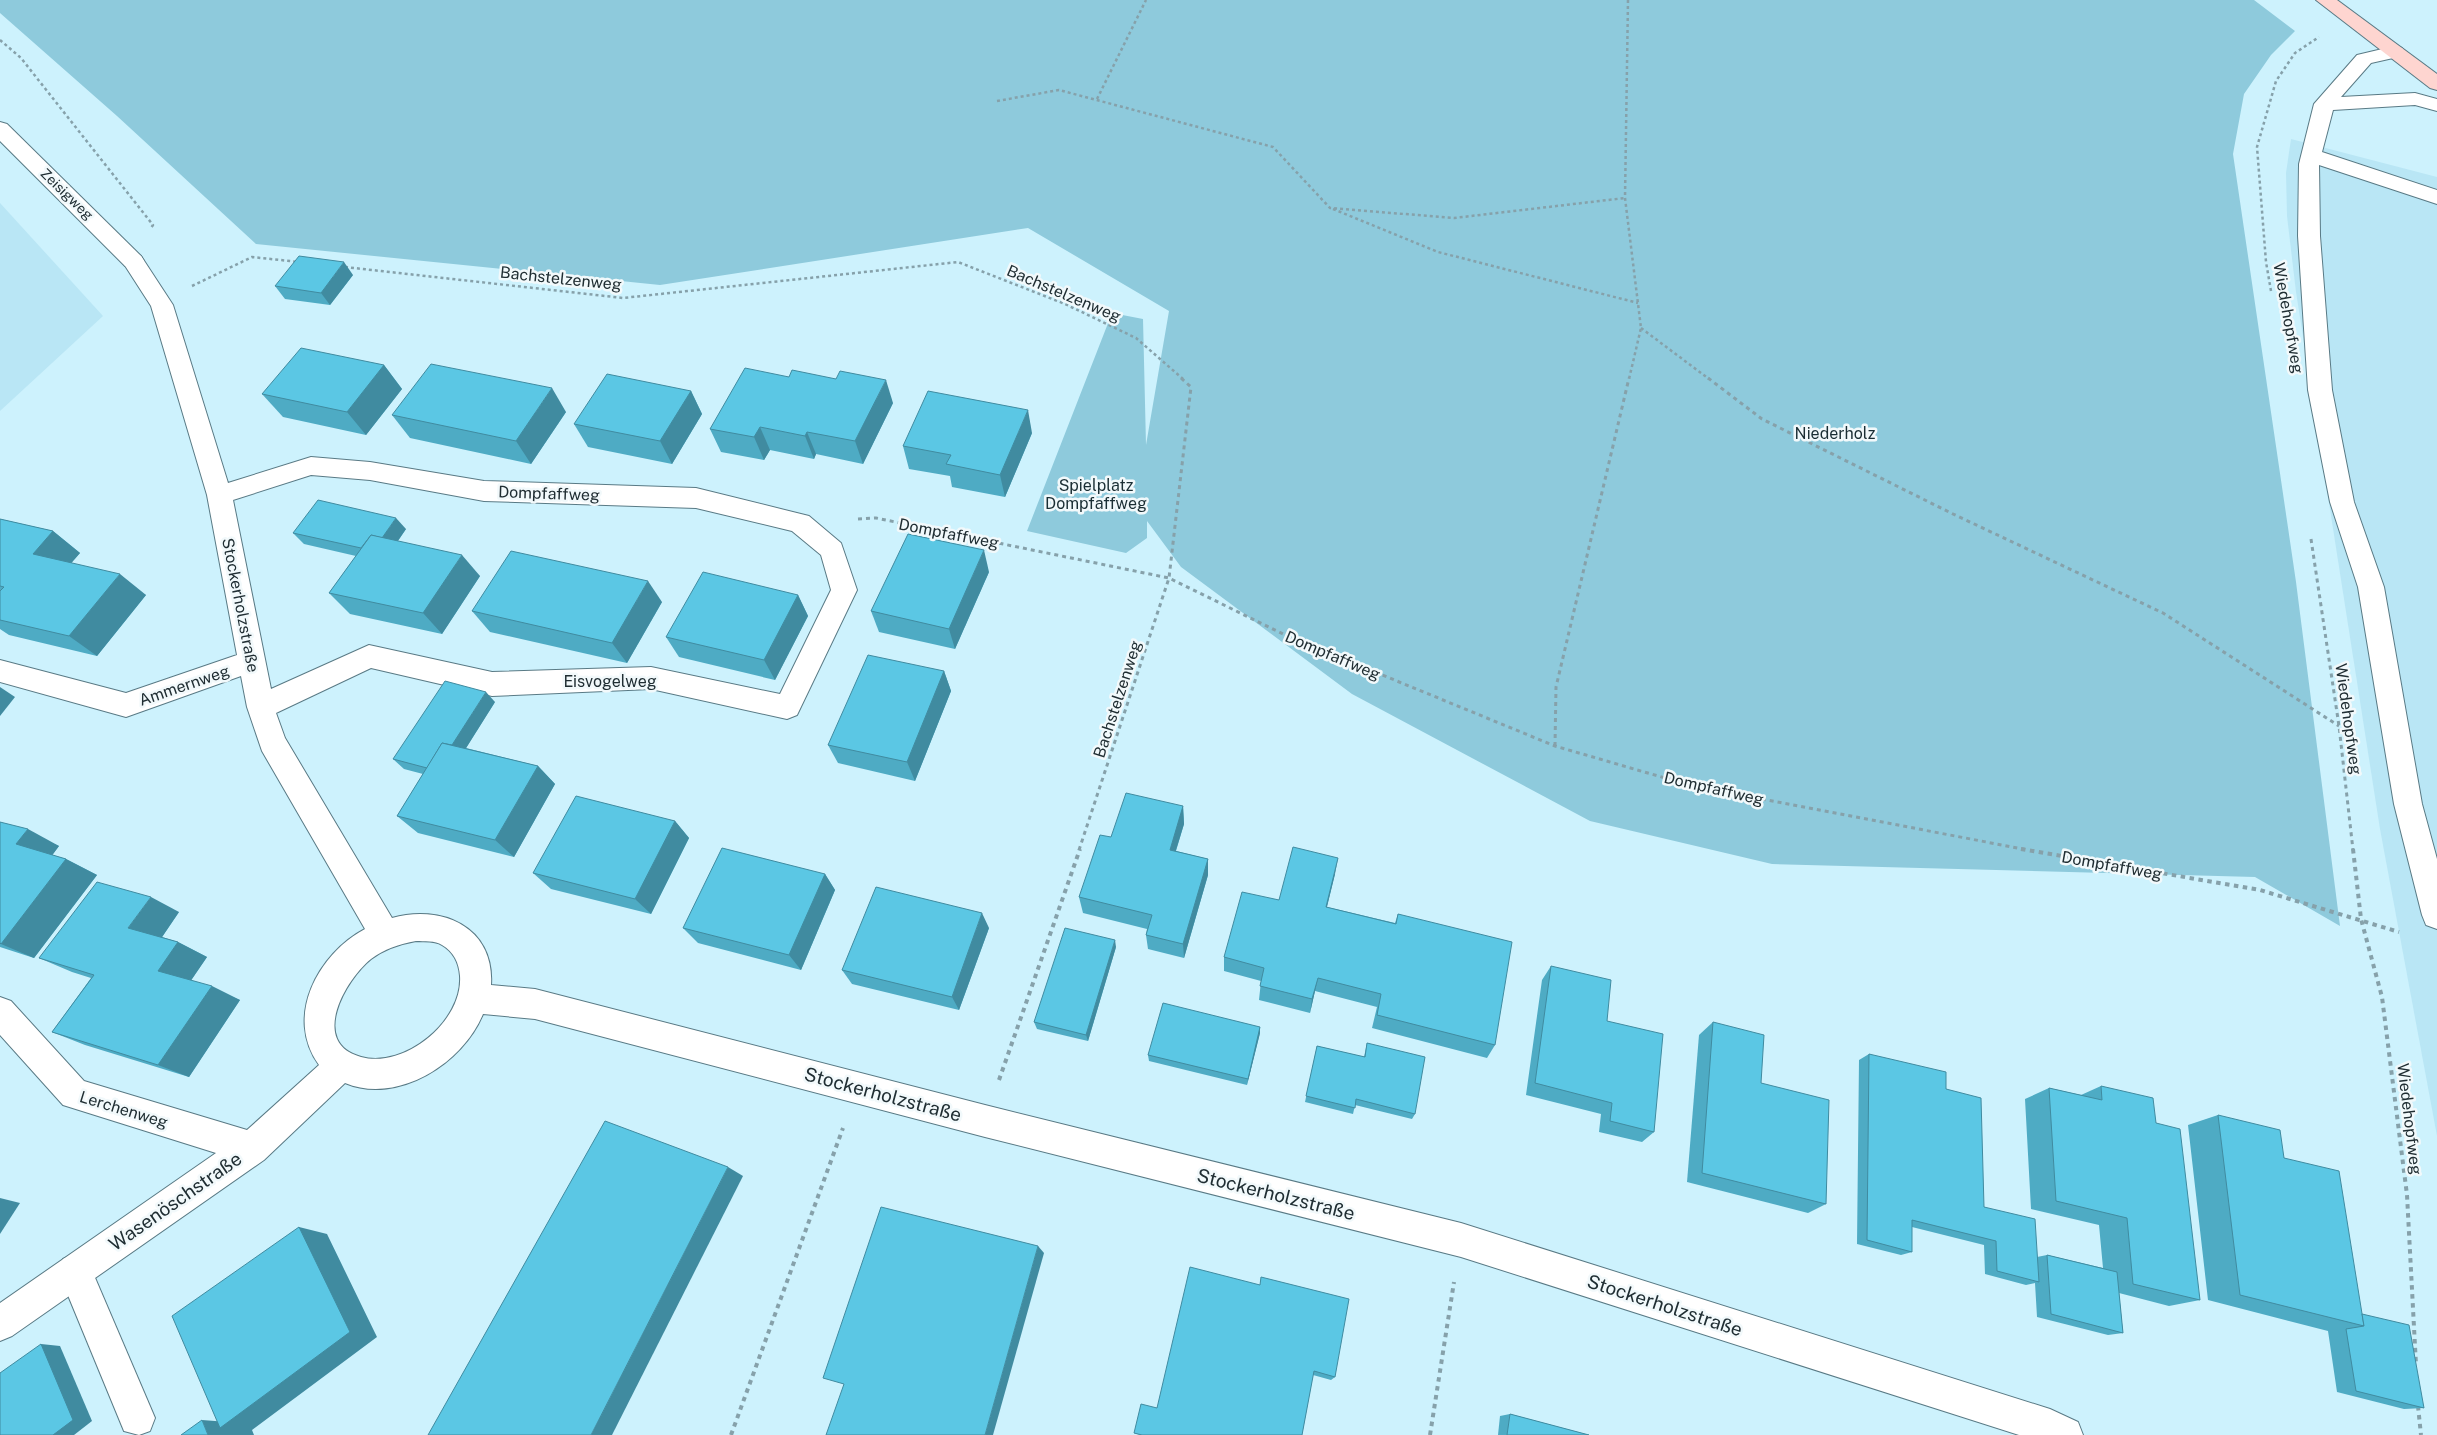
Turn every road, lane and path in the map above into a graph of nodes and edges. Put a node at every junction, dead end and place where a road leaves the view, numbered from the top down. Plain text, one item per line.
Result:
1 (1146, 0) edge
2 (1628, 0) edge
3 (2325, 0) edge
4 (2327, 32) dead end
5 (0, 40) edge
6 (2394, 52) junction
7 (2437, 84) edge
8 (1097, 99) junction
9 (997, 101) dead end
10 (2324, 104) junction
11 (2437, 105) edge
12 (0, 128) edge
13 (2312, 155) junction
14 (2437, 197) edge
15 (1625, 198) junction
16 (1330, 208) junction
17 (133, 260) junction
18 (301, 262) edge
19 (340, 266) edge
20 (160, 301) junction
21 (2273, 301) dead end
22 (1638, 303) junction
23 (1641, 328) junction
24 (219, 495) junction
25 (800, 523) junction
26 (2310, 533) dead end
27 (1169, 578) junction
28 (252, 661) junction
29 (0, 671) edge
30 (261, 707) junction
31 (2339, 726) junction
32 (1555, 746) junction
33 (2437, 915) edge
34 (2361, 919) junction
35 (2403, 934) dead end
36 (385, 935) junction
37 (474, 998) junction
38 (0, 1012) edge
39 (341, 1066) junction
40 (858, 1088) junction
41 (985, 1121) junction
42 (252, 1148) junction
43 (1461, 1240) junction
44 (75, 1271) junction
45 (0, 1324) edge
46 (2416, 1371) edge
47 (2418, 1400) edge
48 (137, 1418) dead end
49 (2055, 1432) edge
50 (731, 1435) edge
51 (1430, 1435) edge
52 (2421, 1435) edge

1 - 8 path
2 - 15 path
3 - 6 main road
4 - 21 path, Wiedehopfweg
5 - 17 path
6 - 7 main road
6 - 10 street
8 - 9 path
8 - 16 path
10 - 11 street
10 - 13 street
12 - 17 street, Zeisigweg
13 - 14 street
13 - 33 street
15 - 16 path
15 - 22 path
16 - 22 path
17 - 20 street, Stockerholzstraße
18 - 20 path
19 - 27 path, Bachstelzenweg
20 - 24 street, Stockerholzstraße
22 - 23 path
23 - 31 path
23 - 32 path
24 - 25 street, Dompfaffweg
24 - 28 street, Stockerholzstraße
25 - 27 path, Dompfaffweg
25 - 30 street, Eisvogelweg
26 - 31 path, Wiedehopfweg
27 - 32 path, Dompfaffweg
27 - 41 path, Bachstelzenweg
28 - 29 street, Ammernweg
28 - 30 street, Stockerholzstraße
30 - 36 street, Stockerholzstraße
31 - 34 path, Wiedehopfweg
32 - 34 path, Dompfaffweg
34 - 35 path, Dompfaffweg
34 - 46 path, Wiedehopfweg
36 - 37 street
36 - 39 street
37 - 39 street
37 - 40 street, Stockerholzstraße
38 - 42 street, Lerchenweg
39 - 42 street, Wasenöschstraße
40 - 41 street, Stockerholzstraße
40 - 50 path
41 - 43 street, Stockerholzstraße
42 - 44 street, Wasenöschstraße
43 - 49 street, Stockerholzstraße
43 - 51 path
44 - 45 street, Wasenöschstraße
44 - 48 street
47 - 52 path

